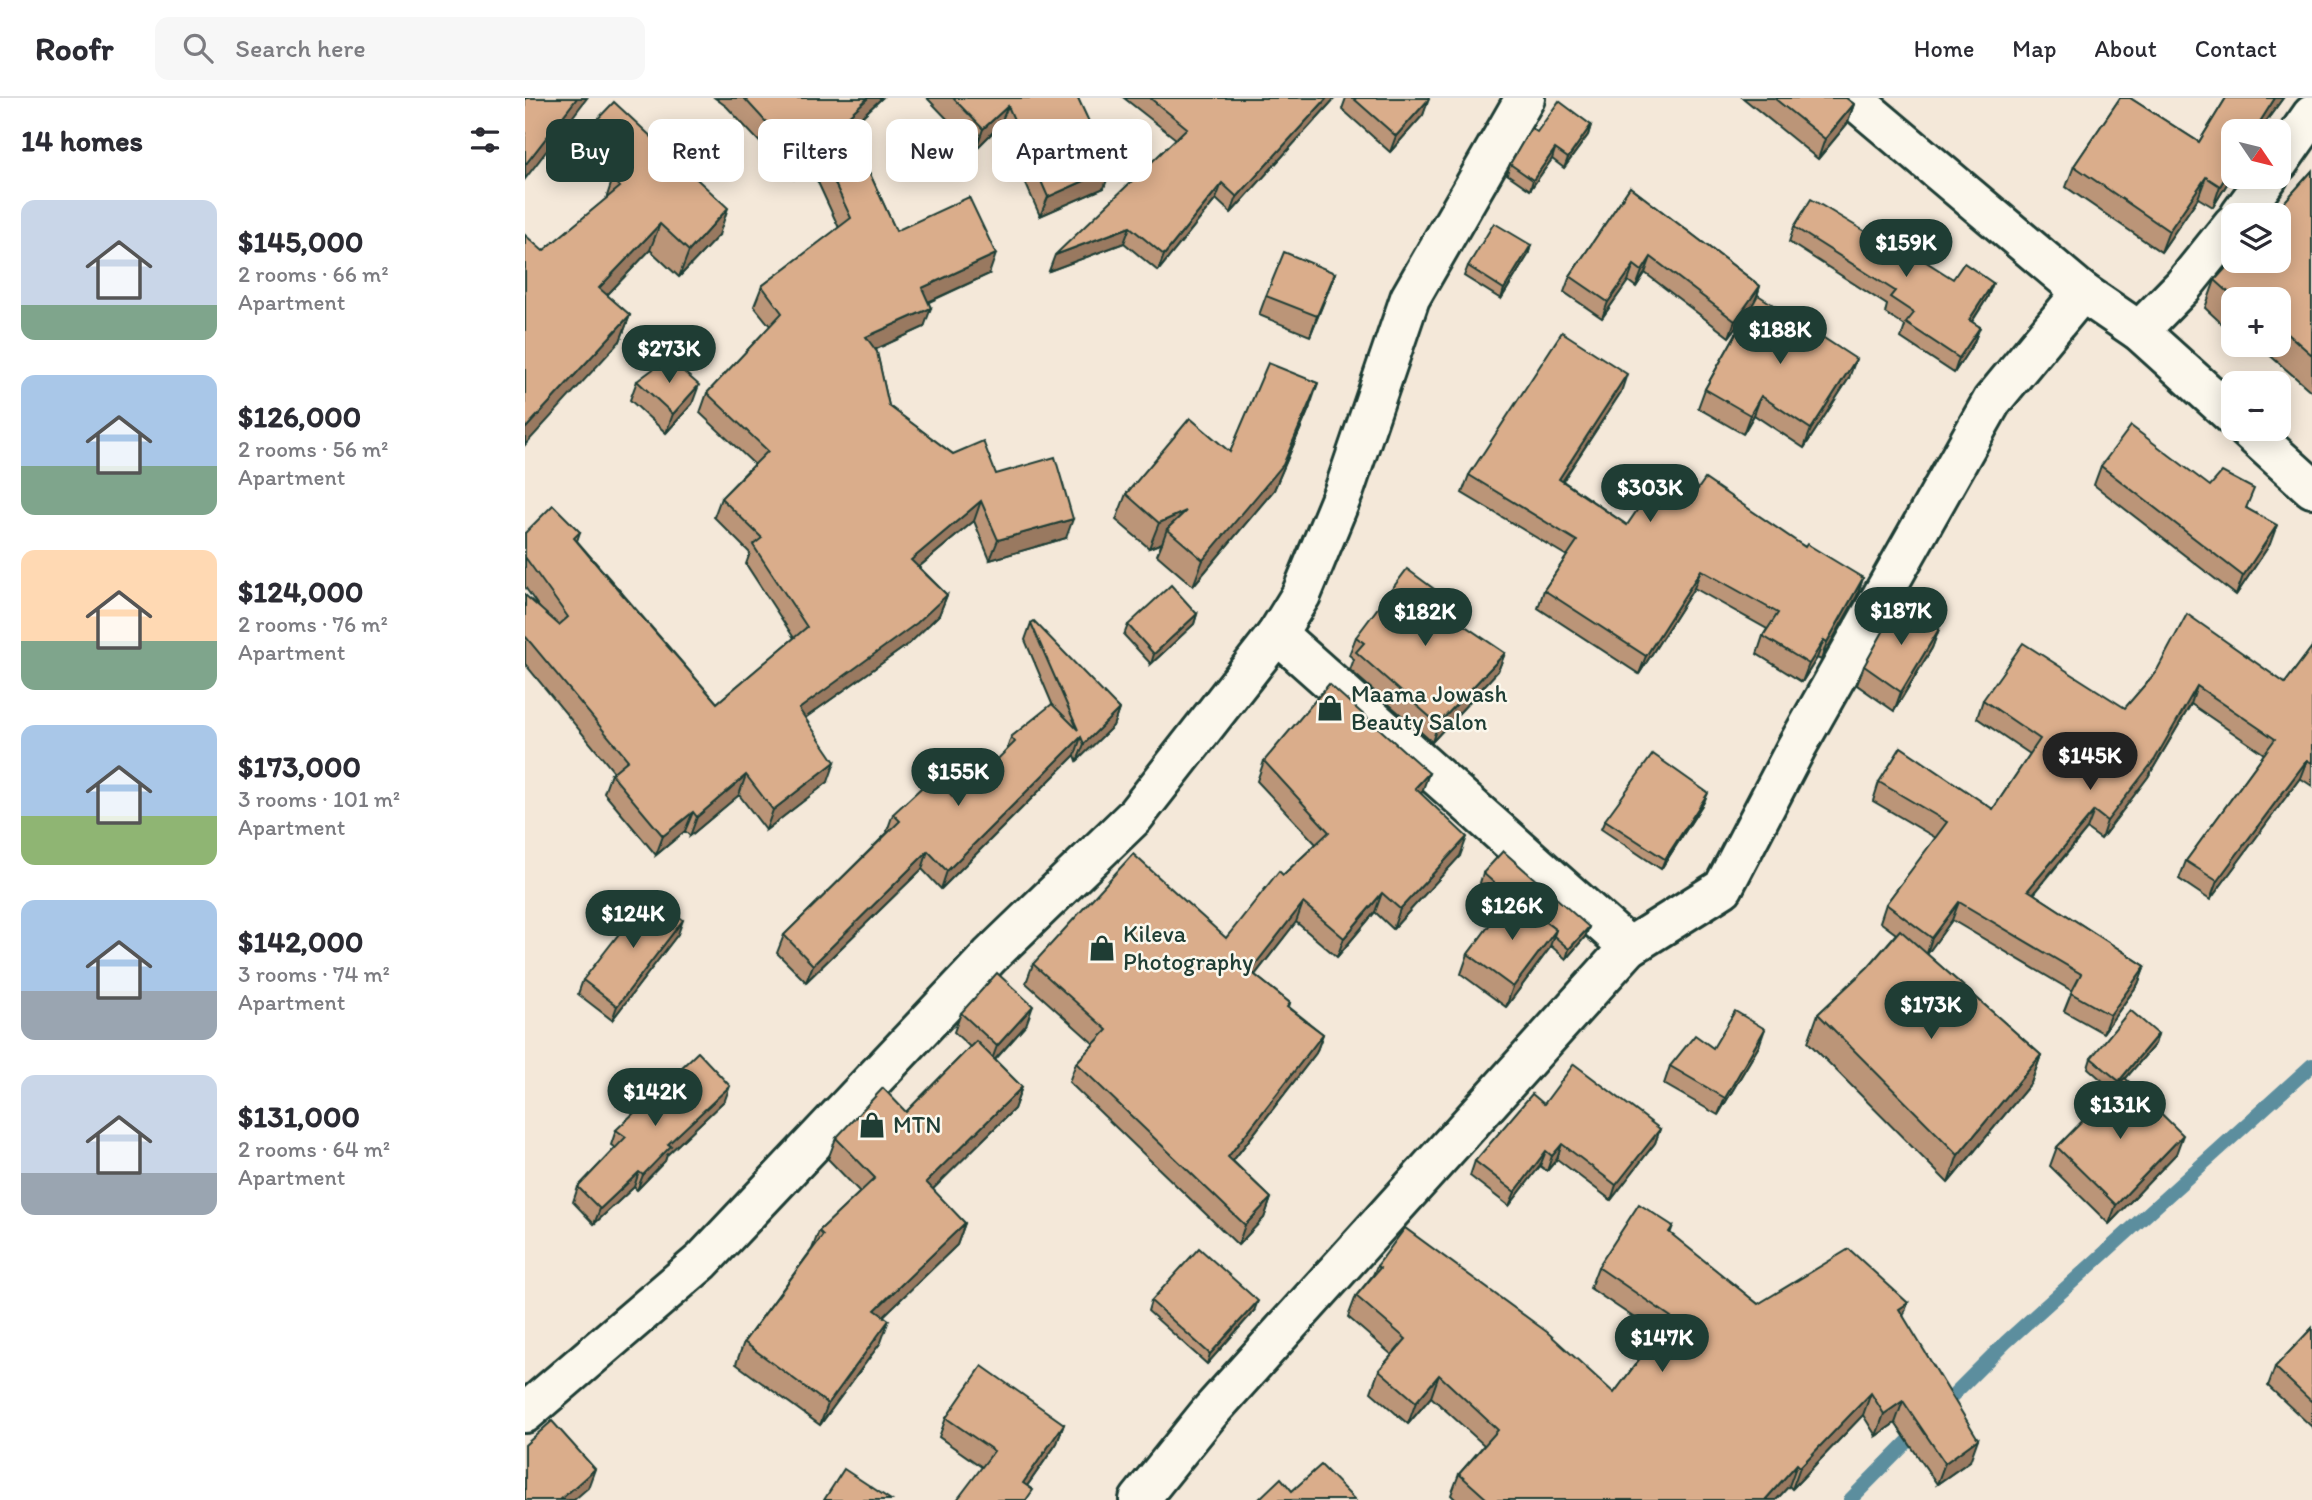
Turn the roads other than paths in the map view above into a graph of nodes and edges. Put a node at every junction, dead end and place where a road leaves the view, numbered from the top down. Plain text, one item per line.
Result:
1 (1525, 98) edge
2 (1852, 98) edge
3 (2312, 115) edge
4 (2291, 145) edge
5 (2221, 239) edge
6 (2082, 292) junction
7 (2139, 331) junction
8 (2221, 405) edge
9 (2260, 441) edge
10 (2312, 488) edge
11 (1277, 634) junction
12 (1629, 947) junction
13 (525, 1413) edge
14 (1139, 1500) edge

1 - 11 street
2 - 6 street
3 - 4 street
5 - 7 street
6 - 7 street
6 - 12 street
7 - 8 street
9 - 10 street
11 - 12 street
11 - 13 street
12 - 14 street

